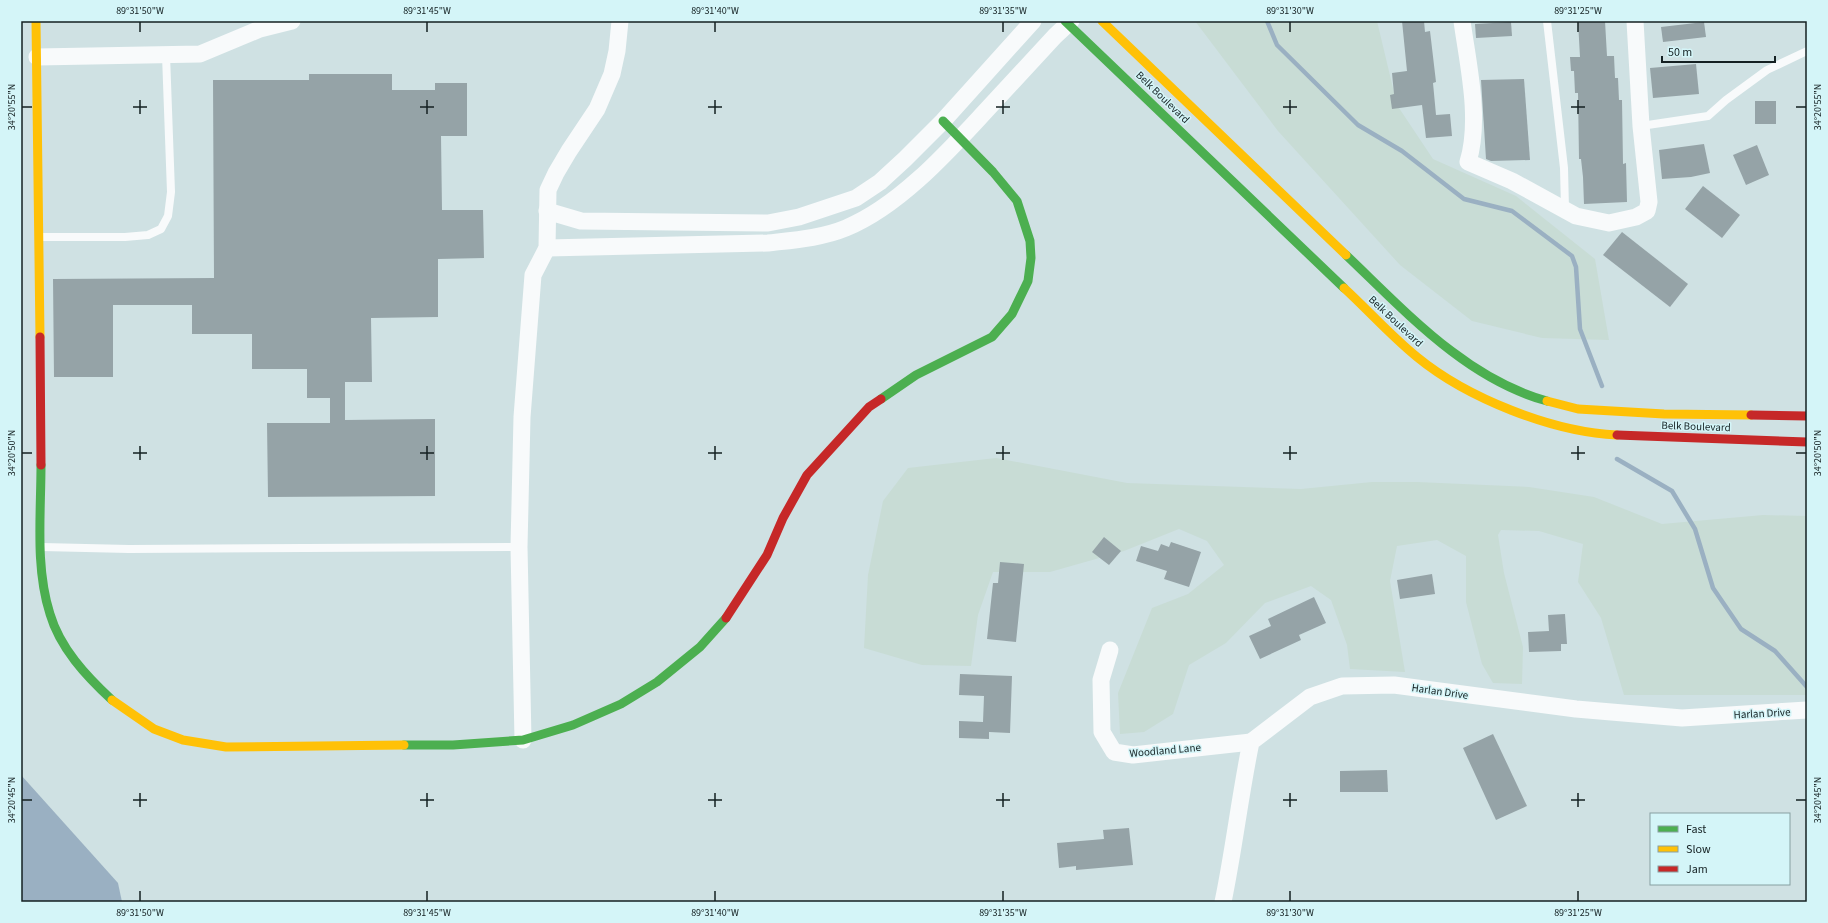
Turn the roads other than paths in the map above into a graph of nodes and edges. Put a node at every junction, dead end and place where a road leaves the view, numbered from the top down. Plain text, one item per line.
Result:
1 (36, 21) edge
2 (292, 21) edge
3 (620, 21) edge
4 (1033, 21) edge
5 (1102, 21) edge
6 (1462, 21) edge
7 (1548, 21) edge
8 (1635, 21) edge
9 (1068, 22) edge
10 (1807, 51) edge
11 (166, 55) junction
12 (37, 57) junction
13 (943, 121) junction
14 (1641, 126) junction
15 (960, 139) junction
16 (1565, 209) junction
17 (547, 211) junction
18 (39, 237) junction
19 (547, 248) junction
20 (1807, 416) edge
21 (1807, 442) edge
22 (41, 547) junction
23 (519, 547) junction
24 (1110, 650) dead end
25 (1807, 710) edge
26 (523, 740) junction
27 (1251, 742) junction
28 (1223, 902) edge

1 - 12 street
2 - 11 street
3 - 17 street
4 - 13 street
5 - 20 street, Belk Boulevard
6 - 16 street
7 - 16 lane
8 - 14 street
9 - 15 street
9 - 21 street, Belk Boulevard
10 - 14 lane
11 - 12 street
11 - 18 lane
12 - 18 street
13 - 15 street
13 - 17 street
14 - 16 street
15 - 19 street
15 - 26 street
17 - 19 street
18 - 22 street
19 - 23 street
22 - 23 lane
22 - 26 street
23 - 26 street
24 - 27 street, Woodland Lane
25 - 27 street, Harlan Drive
27 - 28 street

